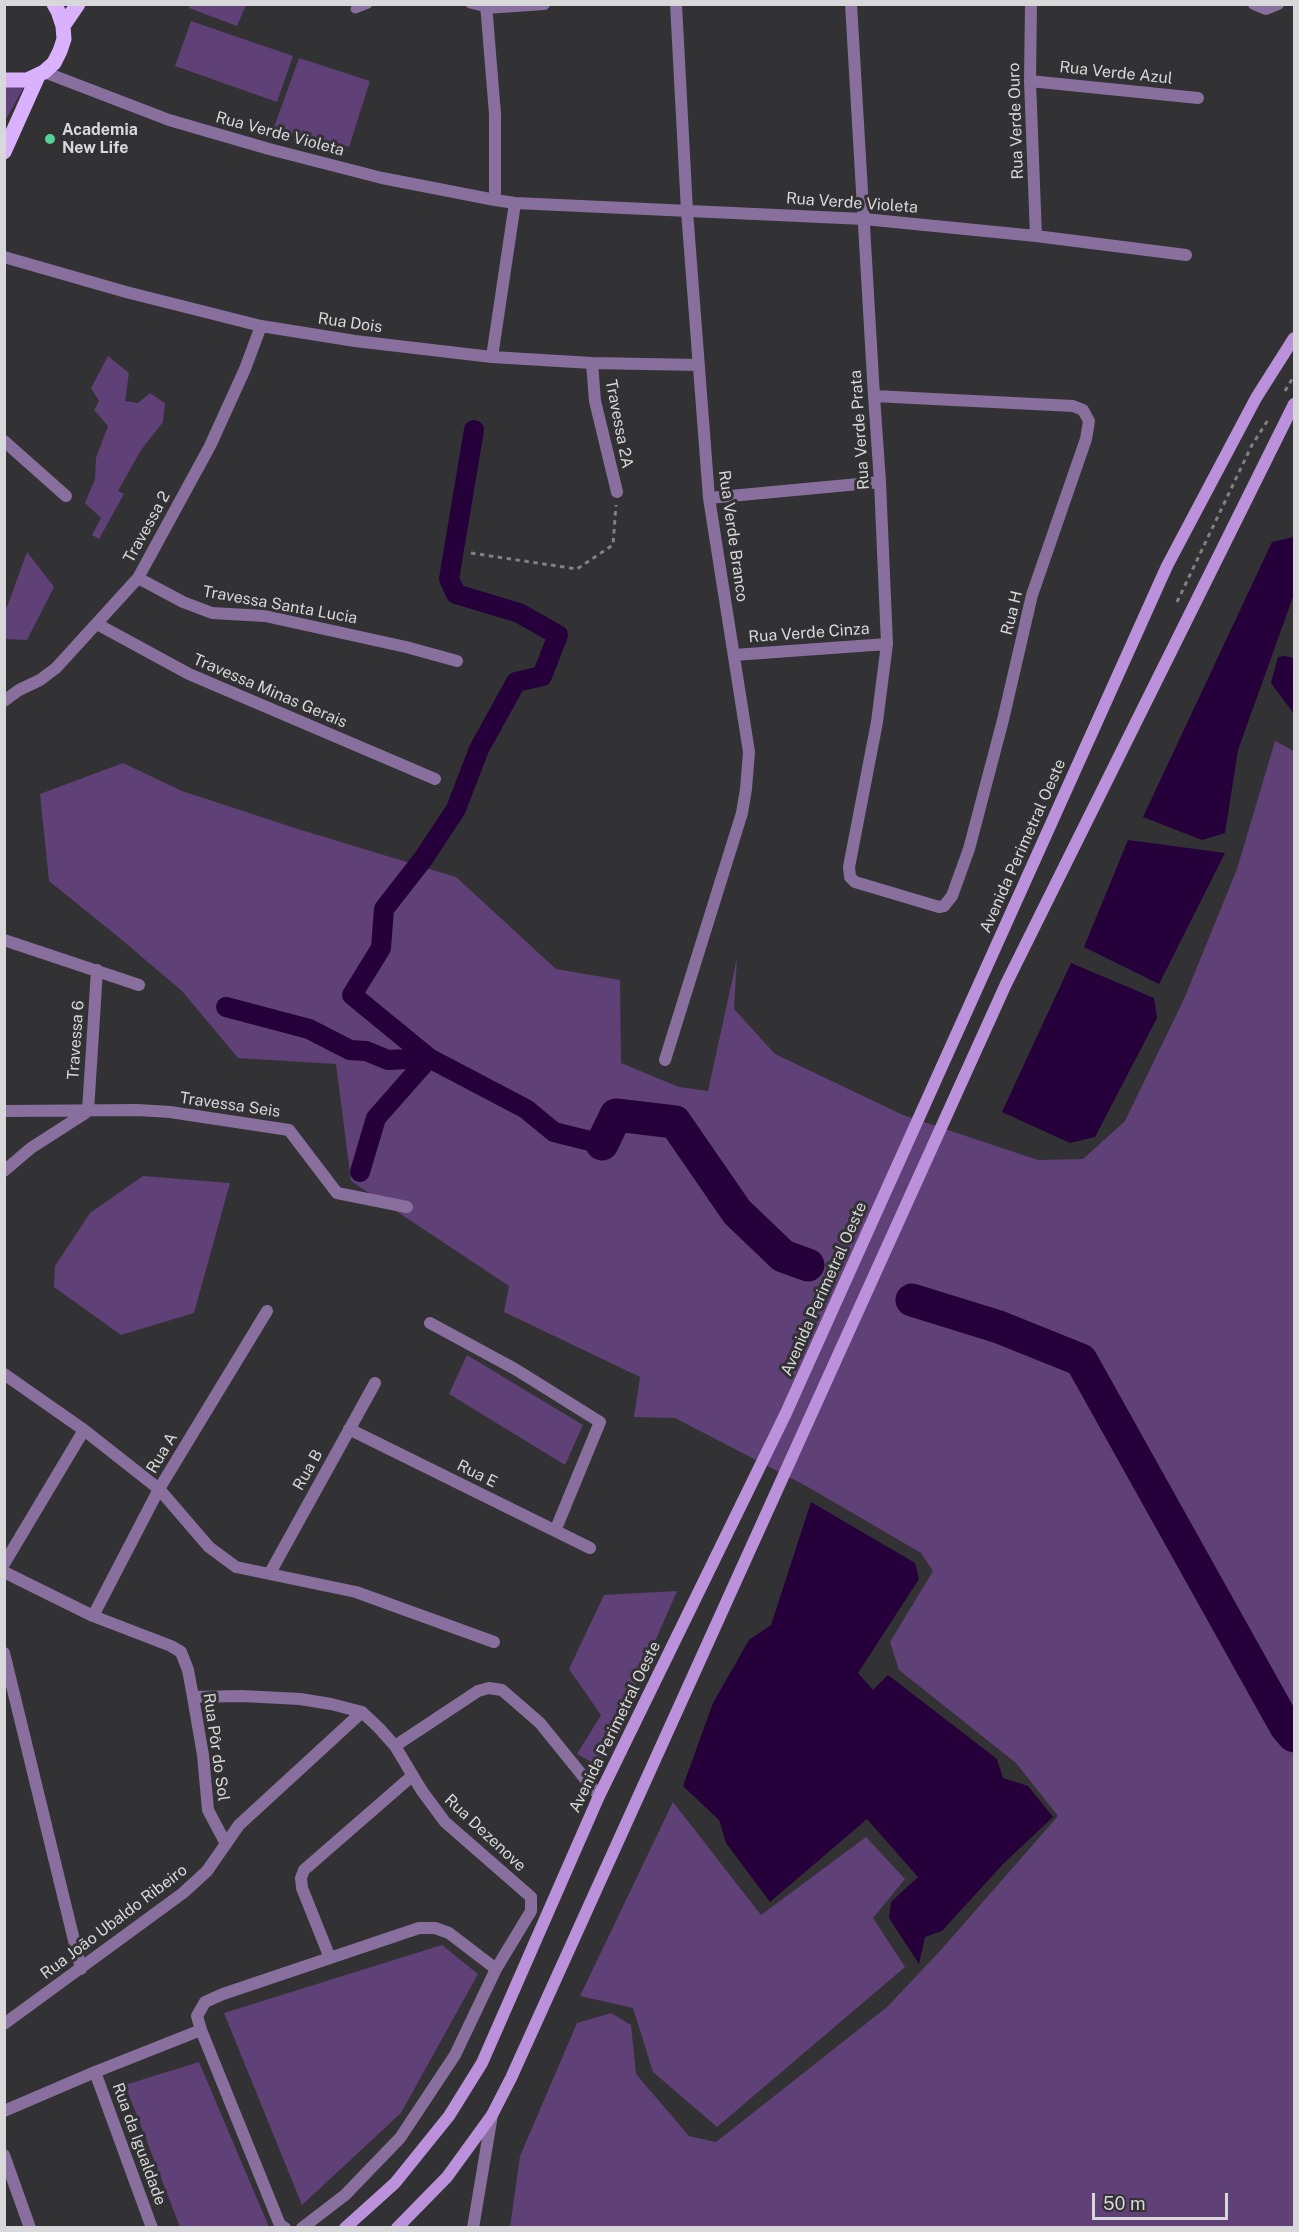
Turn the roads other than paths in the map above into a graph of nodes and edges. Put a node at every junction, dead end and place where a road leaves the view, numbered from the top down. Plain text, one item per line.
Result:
1 (54, 4) edge
2 (78, 4) edge
3 (368, 4) edge
4 (470, 4) edge
5 (544, 4) edge
6 (676, 4) edge
7 (851, 4) edge
8 (1031, 4) edge
9 (1254, 4) edge
10 (486, 6) edge
11 (1276, 6) edge
12 (355, 9) dead end
13 (63, 26) junction
14 (41, 74) junction
15 (4, 80) edge
16 (1030, 81) junction
17 (1198, 98) dead end
18 (4, 152) edge
19 (495, 200) junction
20 (515, 203) junction
21 (687, 211) junction
22 (864, 219) junction
23 (1036, 236) junction
24 (1186, 255) dead end
25 (4, 257) edge
26 (261, 326) junction
27 (1294, 338) edge
28 (492, 357) junction
29 (592, 363) junction
30 (699, 365) junction
31 (874, 396) junction
32 (1294, 404) edge
33 (4, 441) edge
34 (880, 482) junction
35 (616, 492) road end
36 (66, 496) dead end
37 (709, 498) junction
38 (138, 578) junction
39 (97, 624) junction
40 (887, 644) junction
41 (734, 655) junction
42 (457, 661) dead end
43 (4, 688) edge
44 (19, 690) junction
45 (4, 701) edge
46 (435, 779) dead end
47 (851, 850) joint
48 (4, 940) edge
49 (97, 970) junction
50 (140, 985) dead end
51 (665, 1060) dead end
52 (4, 1111) edge
53 (87, 1111) junction
54 (4, 1171) edge
55 (407, 1207) dead end
56 (267, 1311) dead end
57 (430, 1323) dead end
58 (4, 1374) edge
59 (375, 1383) dead end
60 (349, 1429) junction
61 (84, 1430) junction
62 (159, 1489) junction
63 (555, 1530) junction
64 (590, 1548) dead end
65 (4, 1564) edge
66 (4, 1572) edge
67 (270, 1573) junction
68 (93, 1616) junction
69 (494, 1642) dead end
70 (4, 1653) edge
71 (193, 1697) junction
72 (362, 1712) junction
73 (395, 1746) junction
74 (412, 1776) junction
75 (599, 1796) junction
76 (226, 1844) junction
77 (330, 1958) junction
78 (81, 1969) junction
79 (496, 1969) junction
80 (4, 2024) edge
81 (201, 2030) junction
82 (95, 2072) junction
83 (4, 2111) edge
84 (492, 2115) junction
85 (4, 2156) edge
86 (30, 2228) edge
87 (152, 2228) edge
88 (285, 2228) edge
89 (302, 2228) edge
90 (345, 2228) edge
91 (397, 2228) edge
92 (473, 2228) edge

1 - 13 main road
2 - 13 main road
3 - 12 lane
4 - 10 lane
5 - 10 street
6 - 21 street, Rua Verde Branco
7 - 22 street, Rua Verde Prata
8 - 16 street, Rua Verde Ouro
9 - 11 street
10 - 19 street
13 - 14 main road
14 - 15 main road
14 - 18 main road
14 - 19 street, Rua Verde Violeta
16 - 17 street, Rua Verde Azul
16 - 23 street, Rua Verde Ouro
19 - 20 street, Rua Verde Violeta
20 - 21 street, Rua Verde Violeta
20 - 28 street
21 - 22 street, Rua Verde Violeta
21 - 30 street, Rua Verde Branco
22 - 23 street, Rua Verde Violeta
22 - 31 street, Rua Verde Prata
23 - 24 street, Rua Verde Violeta
25 - 26 street, Rua Dois
26 - 28 street, Rua Dois
26 - 38 street, Travessa 2
27 - 75 main road, Avenida Perimetral Oeste
28 - 29 street, Rua Dois
29 - 30 street, Rua Dois
29 - 35 street, Travessa 2A
30 - 37 street, Rua Verde Branco
31 - 34 street, Rua Verde Prata
31 - 47 street, Rua H
32 - 84 main road
33 - 36 street
34 - 37 street
34 - 40 street, Rua Verde Prata
37 - 41 street, Rua Verde Branco
38 - 39 street, Travessa 2
38 - 42 street, Travessa Santa Lucia
39 - 44 street, Travessa 2
39 - 46 street, Travessa Minas Gerais
40 - 41 street, Rua Verde Cinza
40 - 47 street, Rua Verde Prata
41 - 51 street, Rua Verde Branco
43 - 44 street
44 - 45 street, Travessa 2
48 - 49 street
49 - 50 street
49 - 53 street, Travessa 6
52 - 53 street, Travessa Seis
53 - 54 street
53 - 55 street, Travessa Seis
56 - 62 street, Rua A
57 - 63 street
58 - 61 street
59 - 60 street, Rua B
60 - 63 street, Rua E
60 - 67 street, Rua B
61 - 62 street
61 - 65 street
62 - 67 street
62 - 68 street, Rua A
63 - 64 street, Rua E
66 - 68 street
67 - 69 street
68 - 71 street, Rua Pôr do Sol
70 - 78 street
71 - 72 street
71 - 76 street, Rua Pôr do Sol
72 - 73 street, Rua Dezenove
72 - 76 street, Rua João Ubaldo Ribeiro
73 - 74 street, Rua Dezenove
73 - 75 street
74 - 77 street
74 - 79 street, Rua Dezenove
75 - 90 main road, Avenida Perimetral Oeste
76 - 78 street, Rua João Ubaldo Ribeiro
77 - 79 street
77 - 81 street
78 - 80 street, Rua João Ubaldo Ribeiro
79 - 89 street
81 - 82 street, Rua da Igualdade
81 - 88 street
82 - 83 street, Rua da Igualdade
82 - 87 street, Rua da Igualdade
84 - 91 main road
84 - 92 street
85 - 86 street

